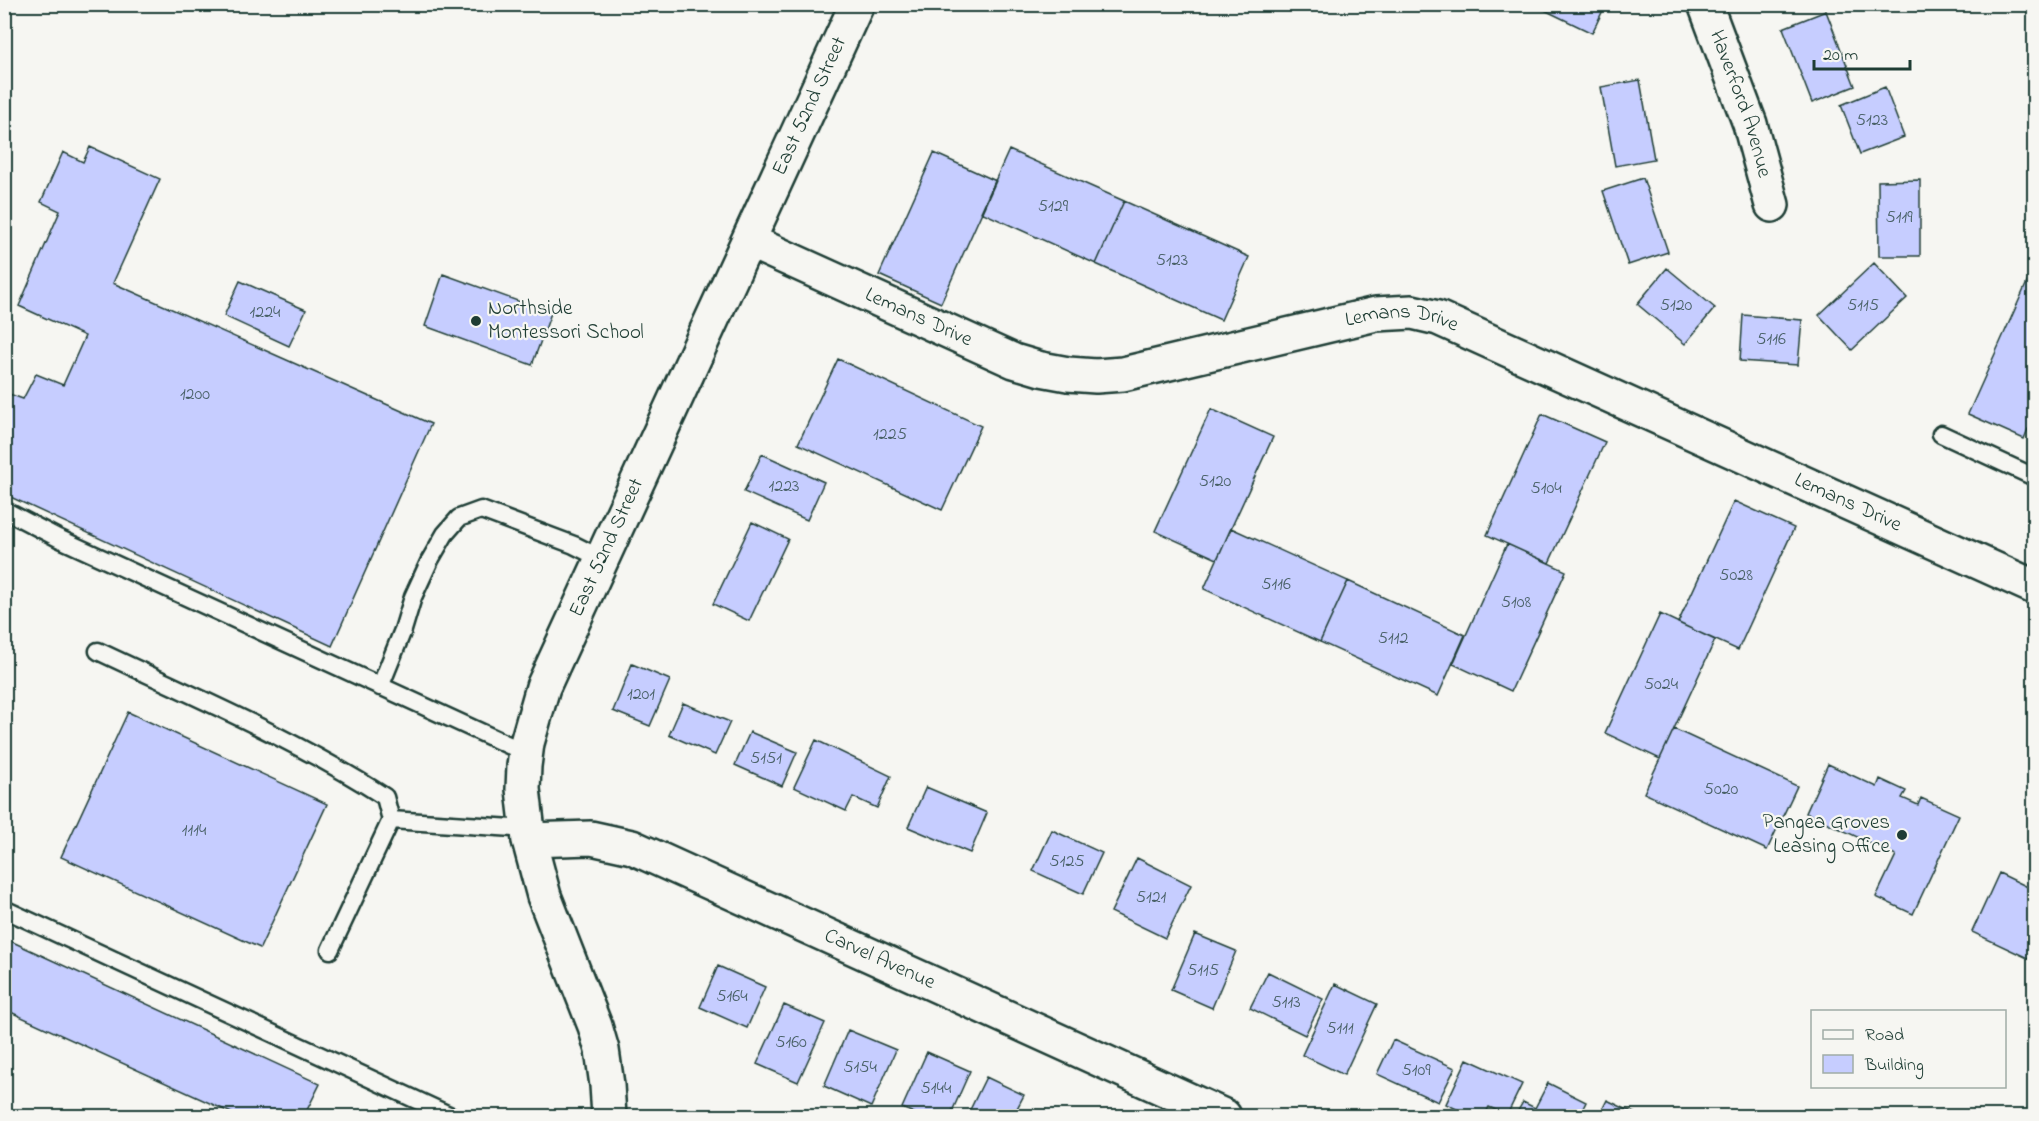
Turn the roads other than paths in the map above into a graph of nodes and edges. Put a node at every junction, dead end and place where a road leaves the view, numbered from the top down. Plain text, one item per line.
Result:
1 (857, 4) edge
2 (1705, 4) edge
3 (1772, 205) dead end
4 (748, 242) junction
5 (1941, 434) dead end
6 (2034, 477) edge
7 (4, 510) edge
8 (602, 559) junction
9 (2034, 587) edge
10 (98, 651) dead end
11 (380, 687) junction
12 (526, 753) junction
13 (391, 820) junction
14 (529, 835) junction
15 (4, 909) edge
16 (330, 950) dead end
17 (451, 1116) edge
18 (609, 1116) edge
19 (1224, 1116) edge

1 - 4 street, East 52nd Street
2 - 3 street, Haverford Avenue
4 - 8 street, East 52nd Street
4 - 9 street, Lemans Drive
5 - 6 lane
7 - 11 lane
8 - 11 lane
8 - 12 street, East 52nd Street
10 - 13 lane
11 - 12 lane
12 - 14 street, East 52nd Street
13 - 14 lane
13 - 16 lane
14 - 18 street, East 52nd Street
14 - 19 street, Carvel Avenue
15 - 17 lane

